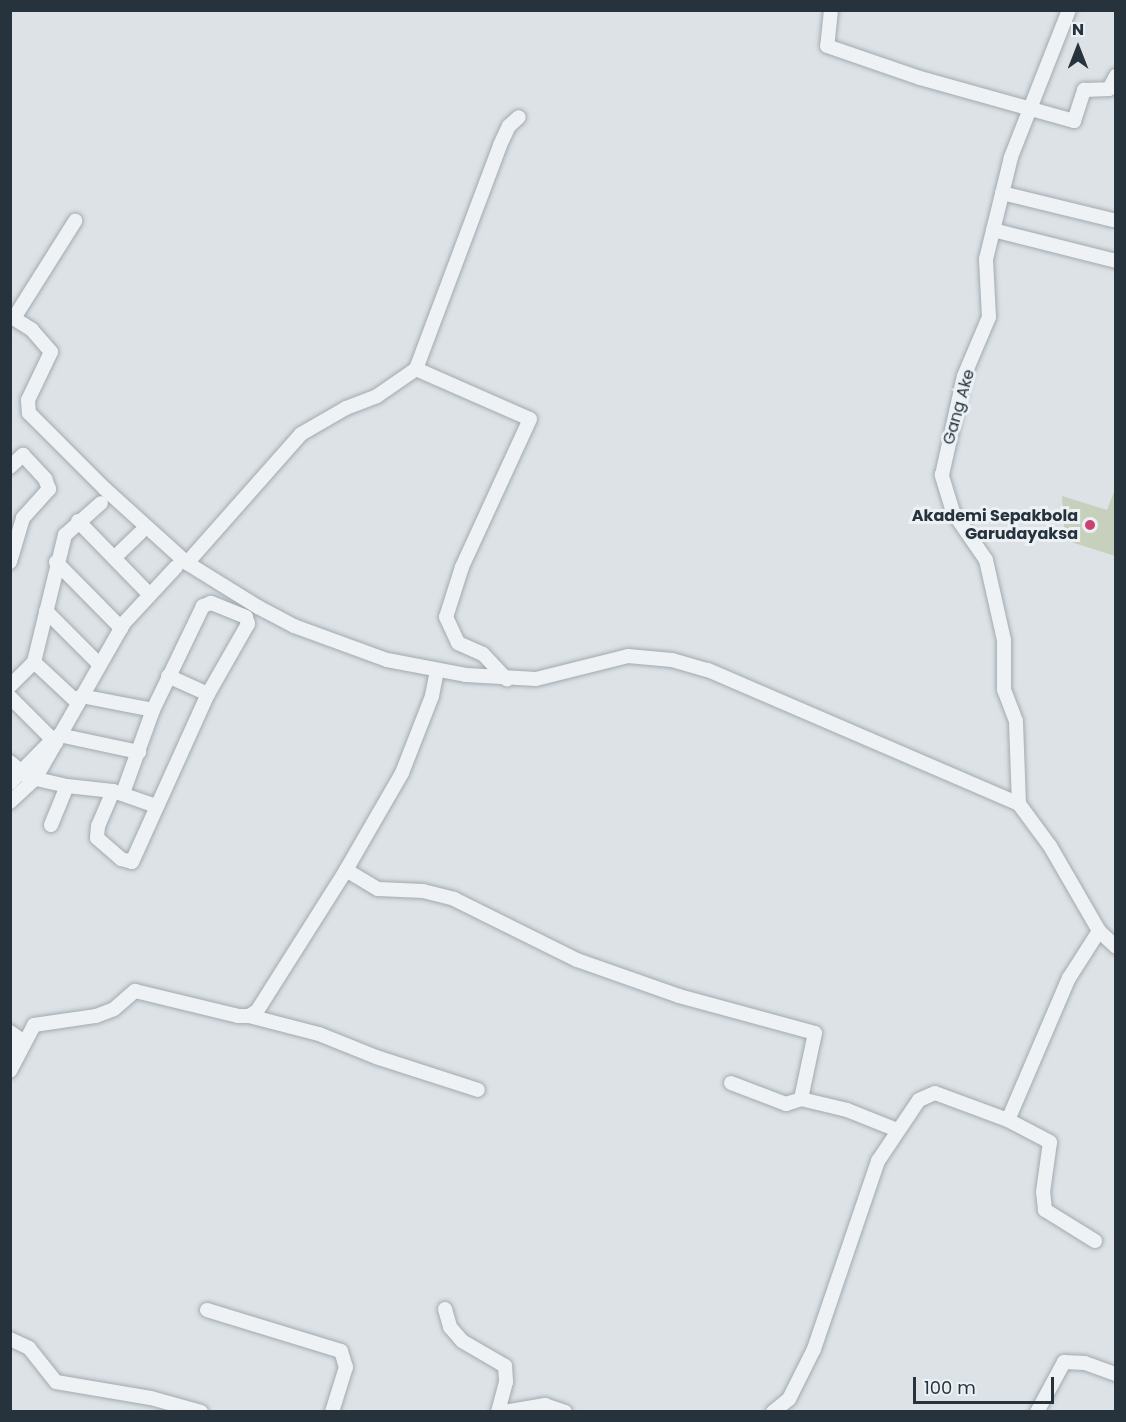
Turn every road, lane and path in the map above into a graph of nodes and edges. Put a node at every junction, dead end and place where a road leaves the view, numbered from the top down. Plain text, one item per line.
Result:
1 (831, 10) edge
2 (1069, 10) edge
3 (1116, 76) edge
4 (1027, 110) junction
5 (519, 117) dead end
6 (1002, 193) junction
7 (1113, 220) dead end
8 (75, 221) dead end
9 (993, 230) junction
10 (1116, 261) edge
11 (12, 317) edge
12 (416, 369) junction
13 (10, 467) edge
14 (101, 503) dead end
15 (78, 521) junction
16 (140, 533) dead end
17 (114, 558) junction
18 (11, 561) edge
19 (56, 562) junction
20 (181, 565) junction
21 (150, 595) junction
22 (46, 611) junction
23 (121, 628) junction
24 (34, 662) junction
25 (98, 663) junction
26 (437, 670) junction
27 (168, 676) junction
28 (507, 680) junction
29 (10, 686) edge
30 (208, 694) junction
31 (10, 697) edge
32 (80, 699) junction
33 (153, 710) junction
34 (56, 739) junction
35 (139, 752) junction
36 (13, 772) edge
37 (35, 779) junction
38 (68, 786) junction
39 (118, 792) junction
40 (10, 802) edge
41 (1019, 804) junction
42 (156, 806) junction
43 (51, 825) dead end
44 (346, 870) junction
45 (1099, 931) junction
46 (1116, 947) edge
47 (249, 1016) junction
48 (10, 1032) edge
49 (10, 1058) edge
50 (10, 1071) edge
51 (731, 1083) dead end
52 (478, 1090) dead end
53 (801, 1099) junction
54 (1008, 1120) junction
55 (897, 1130) junction
56 (1095, 1241) dead end
57 (445, 1309) dead end
58 (207, 1310) dead end
59 (10, 1338) edge
60 (1116, 1374) edge
61 (782, 1409) edge
62 (201, 1412) edge
63 (333, 1412) edge
64 (498, 1412) edge
65 (504, 1412) edge
66 (565, 1412) edge
67 (1037, 1412) edge

1 - 4 street
2 - 4 street, Gang Ake
3 - 4 street
4 - 6 street, Gang Ake
5 - 12 street
6 - 7 street
6 - 9 street, Gang Ake
8 - 11 street
9 - 10 street
9 - 41 street, Gang Ake
11 - 20 street
12 - 20 street
12 - 28 street
13 - 18 street
14 - 15 street
15 - 17 street
15 - 19 street
16 - 17 street
17 - 21 street
19 - 22 street
19 - 23 street
20 - 21 street
20 - 26 street
21 - 23 street
22 - 24 street
22 - 25 street
23 - 25 street
24 - 29 street
24 - 32 street
25 - 32 street
26 - 28 street
26 - 44 street
27 - 30 street
27 - 30 street
27 - 33 street
28 - 41 street
30 - 42 street
31 - 34 street
32 - 33 street
32 - 34 street
33 - 35 street
34 - 35 street
34 - 36 street
34 - 37 street
35 - 39 street
36 - 37 street
37 - 38 street
37 - 40 street
38 - 39 street
38 - 43 street
39 - 42 street
39 - 42 street
41 - 45 street
44 - 47 street
44 - 53 street
45 - 46 street
45 - 54 street
47 - 50 street
47 - 52 street
48 - 49 street
51 - 53 street
53 - 55 street
54 - 55 street
54 - 56 street
55 - 61 street
57 - 64 street
58 - 63 street
59 - 62 street
60 - 67 street
65 - 66 street

